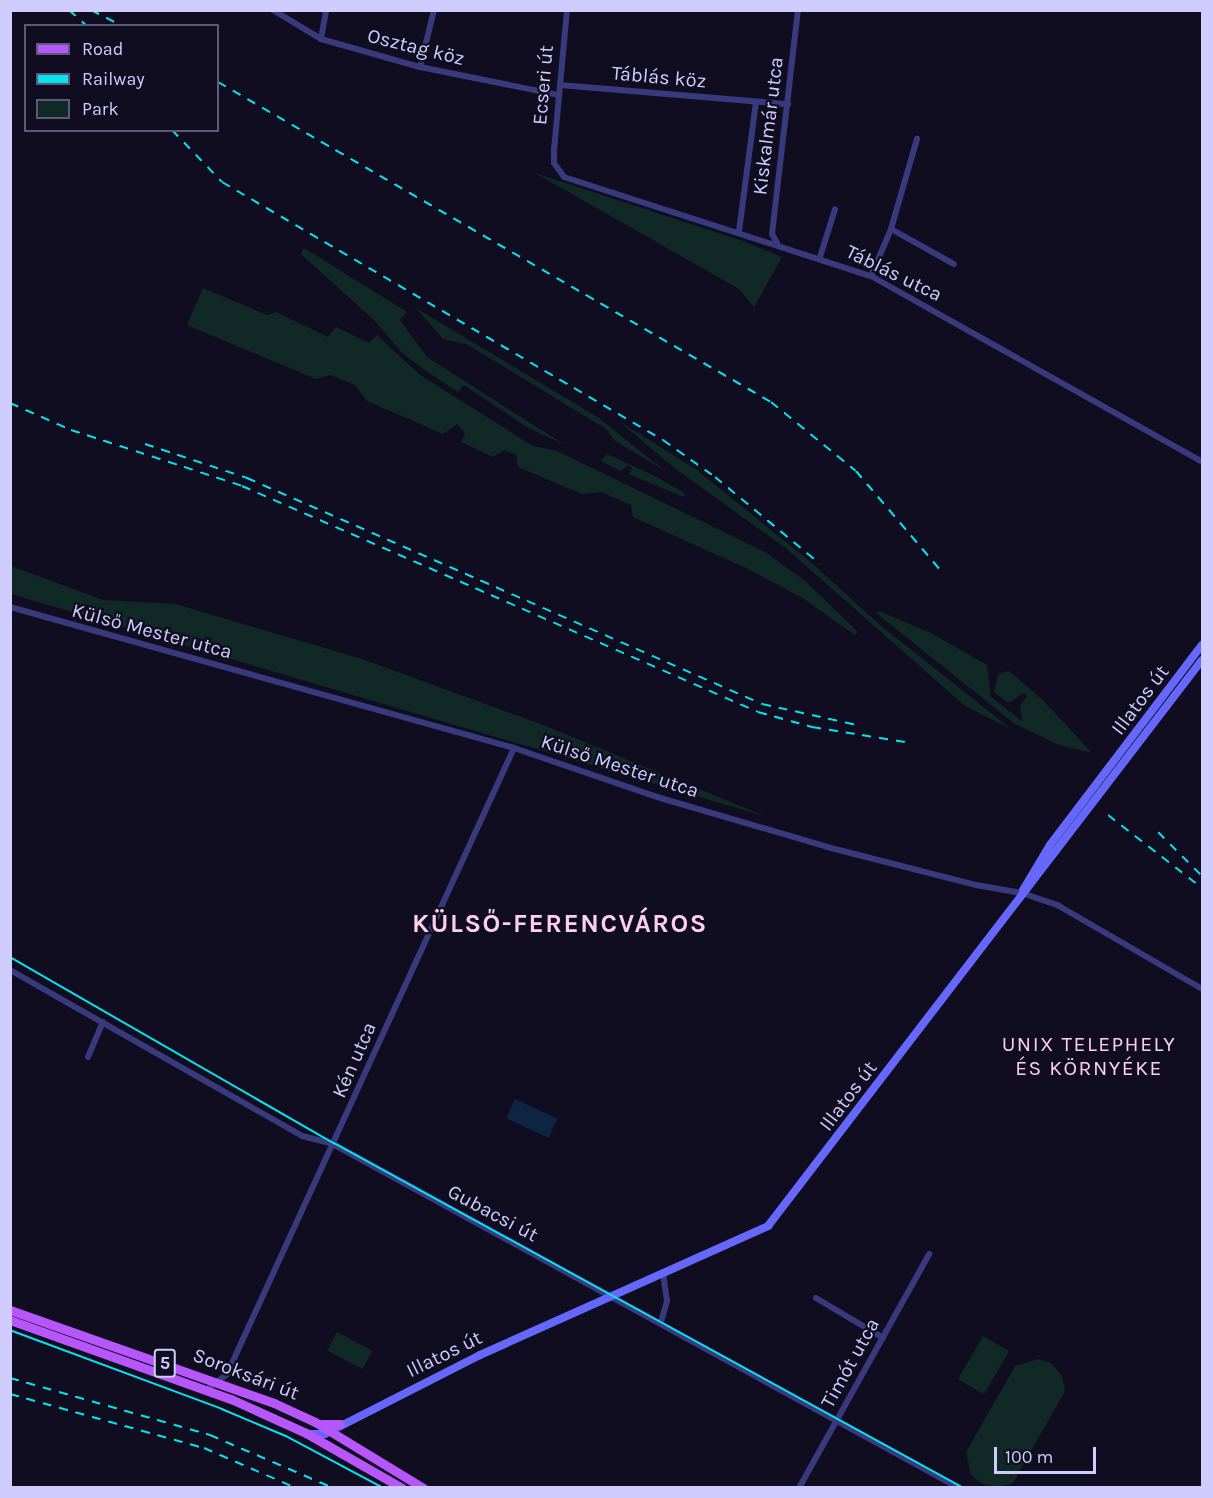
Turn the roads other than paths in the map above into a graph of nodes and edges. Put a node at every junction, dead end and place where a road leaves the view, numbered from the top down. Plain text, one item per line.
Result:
1 (273, 10) edge
2 (326, 10) edge
3 (434, 10) edge
4 (567, 10) edge
5 (798, 10) edge
6 (321, 39) junction
7 (420, 67) junction
8 (560, 85) junction
9 (559, 95) junction
10 (756, 102) junction
11 (788, 104) junction
12 (918, 139) dead end
13 (554, 163) joint
14 (835, 209) dead end
15 (891, 229) junction
16 (739, 231) junction
17 (777, 243) junction
18 (820, 257) junction
19 (954, 264) dead end
20 (871, 276) junction
21 (1203, 462) edge
22 (10, 607) edge
23 (1203, 645) edge
24 (1203, 660) edge
25 (514, 748) junction
26 (1022, 893) junction
27 (10, 970) edge
28 (1203, 989) edge
29 (103, 1022) junction
30 (88, 1057) dead end
31 (333, 1144) junction
32 (929, 1254) dead end
33 (663, 1274) junction
34 (614, 1296) junction
35 (816, 1298) dead end
36 (10, 1310) edge
37 (10, 1320) edge
38 (661, 1322) junction
39 (883, 1338) junction
40 (220, 1382) junction
41 (206, 1390) junction
42 (231, 1399) junction
43 (837, 1419) junction
44 (315, 1422) junction
45 (340, 1424) junction
46 (306, 1433) junction
47 (333, 1433) junction
48 (336, 1449) junction
49 (402, 1488) edge
50 (423, 1488) edge
51 (799, 1488) edge
52 (959, 1488) edge

1 - 6 street, Osztag köz
2 - 6 street
3 - 7 street
4 - 8 street, Ecseri út
5 - 11 street, Kiskalmár utca
6 - 7 street, Osztag köz
7 - 9 street, Osztag köz
8 - 9 street, Ecseri út
8 - 10 street, Táblás köz
9 - 13 street, Ecseri út
10 - 11 street, Táblás köz
10 - 16 street
11 - 17 street, Kiskalmár utca
12 - 15 street
13 - 16 street, Táblás utca
14 - 18 street
15 - 19 street
15 - 20 street
16 - 17 street, Táblás utca
17 - 18 street, Táblás utca
18 - 20 street, Táblás utca
20 - 21 street, Táblás utca
22 - 25 street, Külső Mester utca
23 - 26 street, Illatos út
24 - 26 street, Illatos út
25 - 26 street, Külső Mester utca
25 - 31 street, Kén utca
26 - 28 street, Külső Mester utca
26 - 33 street, Illatos út
27 - 29 street, Gubacsi út
29 - 30 street
29 - 31 street, Gubacsi út
31 - 34 street, Gubacsi út
31 - 40 street, Kén utca
32 - 39 street, Timót utca
33 - 34 street, Illatos út
33 - 38 street
34 - 38 street, Gubacsi út
34 - 45 street, Illatos út
35 - 39 street
36 - 40 main road, Soroksári út / 5
37 - 41 main road, Soroksári út / 5
38 - 43 street, Gubacsi út
39 - 43 street, Timót utca
40 - 41 street
40 - 42 street
40 - 44 main road, Soroksári út / 5
41 - 42 main road, Soroksári út / 5
42 - 46 main road, Soroksári út / 5
43 - 51 street, Timót utca
43 - 52 street, Gubacsi út
44 - 45 main road
44 - 47 main road, Soroksári út / 5
45 - 47 street, Illatos út
46 - 47 street
46 - 48 main road, Soroksári út / 5
47 - 48 street
47 - 50 main road, Soroksári út / 5
48 - 49 main road, Soroksári út / 5

